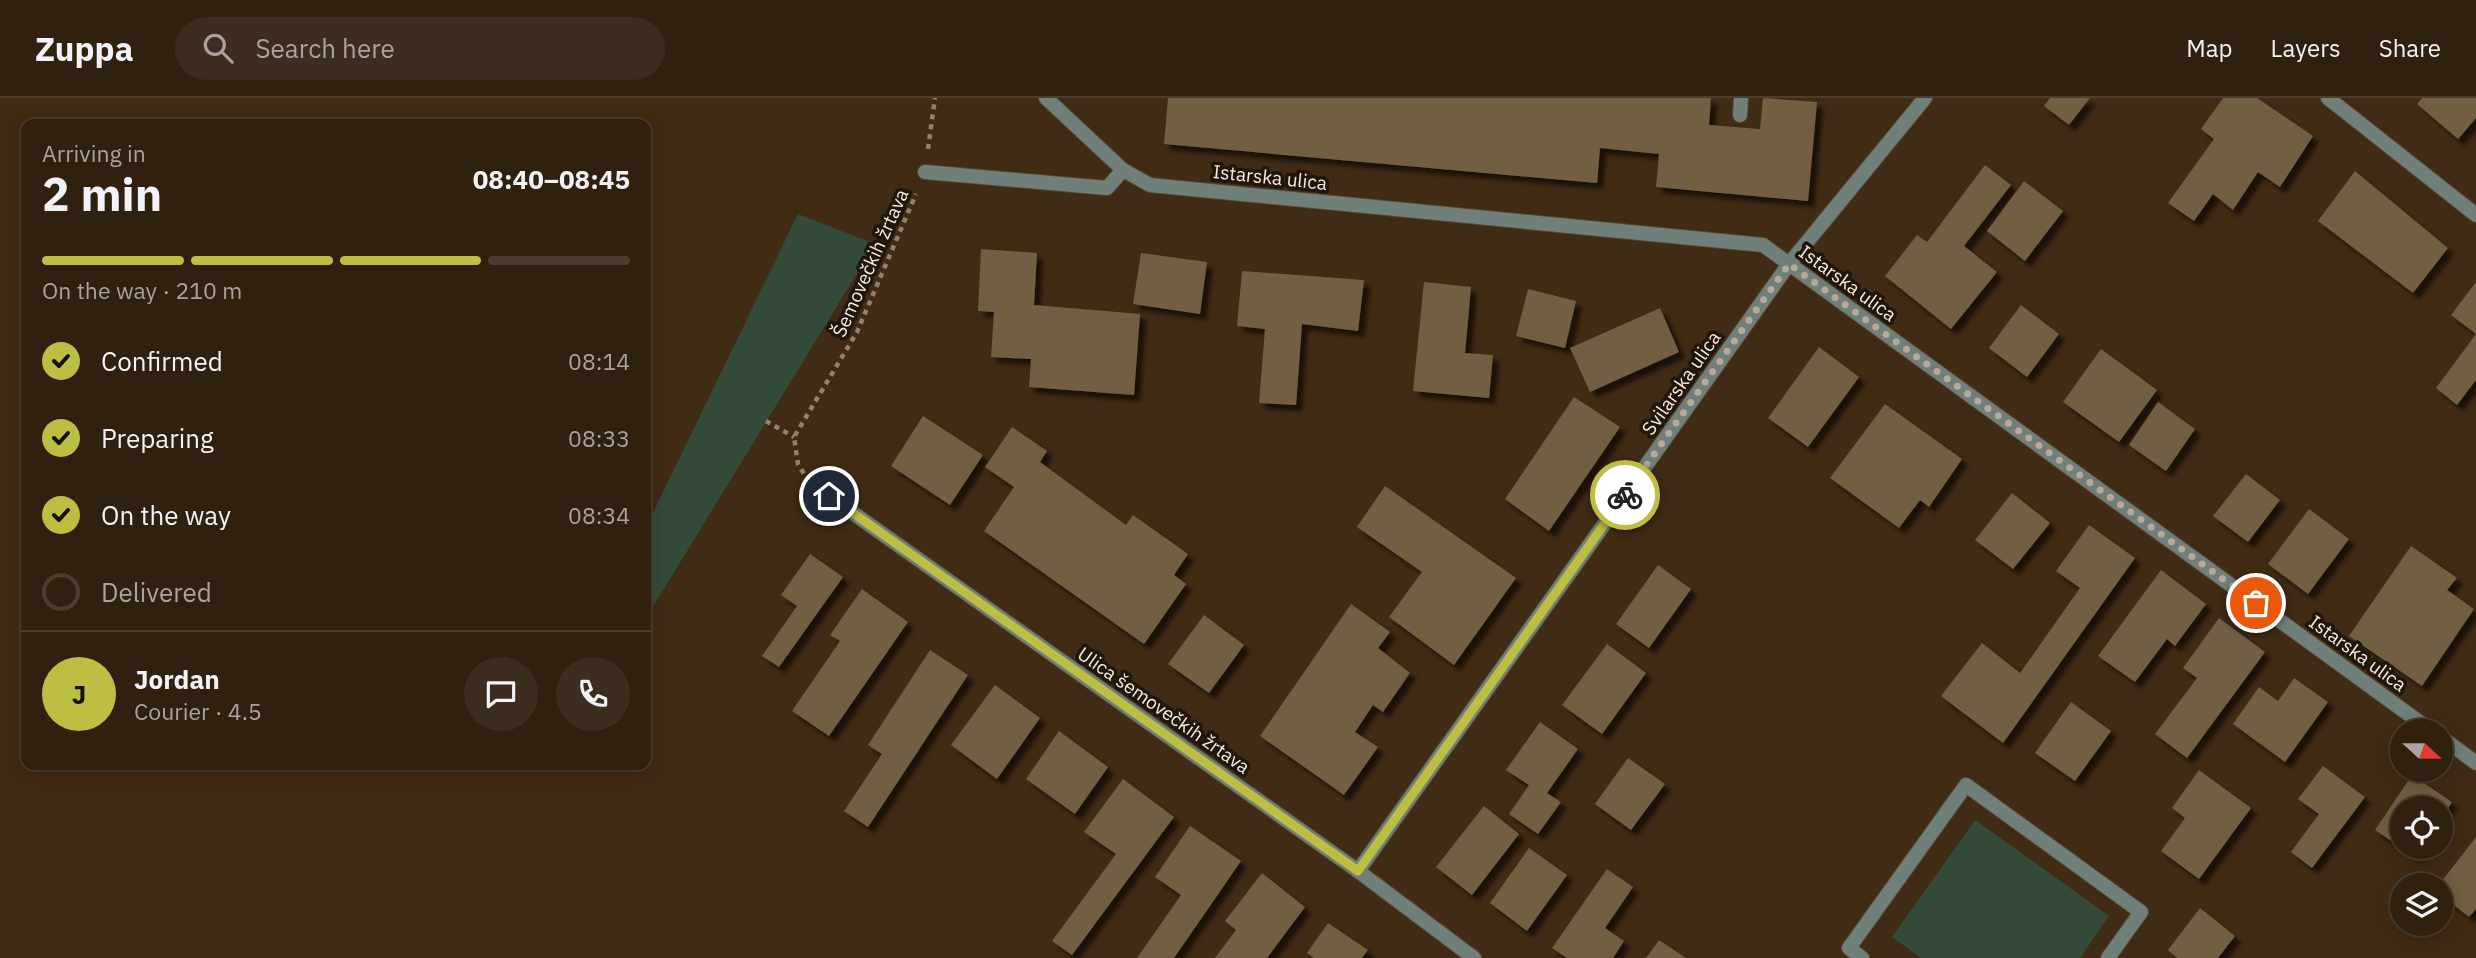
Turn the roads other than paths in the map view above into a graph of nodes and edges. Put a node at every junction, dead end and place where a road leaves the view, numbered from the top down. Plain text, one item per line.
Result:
1 (1046, 98) edge
2 (1741, 98) edge
3 (1925, 98) edge
4 (2328, 98) edge
5 (1740, 115) dead end
6 (1123, 170) junction
7 (925, 172) road end
8 (2476, 215) edge
9 (1789, 264) junction
10 (829, 496) road end
11 (2415, 719) edge
12 (2454, 746) edge
13 (2476, 762) edge
14 (1358, 871) junction
15 (1474, 958) edge
16 (1863, 958) edge
17 (2108, 958) edge

1 - 6 street, Istarska ulica
2 - 5 street
3 - 9 street, Svilarska ulica
4 - 8 street
6 - 7 street
6 - 9 street, Istarska ulica
9 - 11 street, Istarska ulica
9 - 14 street, Svilarska ulica
10 - 14 street, Ulica šemovečkih žrtava
12 - 13 street
14 - 15 street, Ulica šemovečkih žrtava
16 - 17 street

